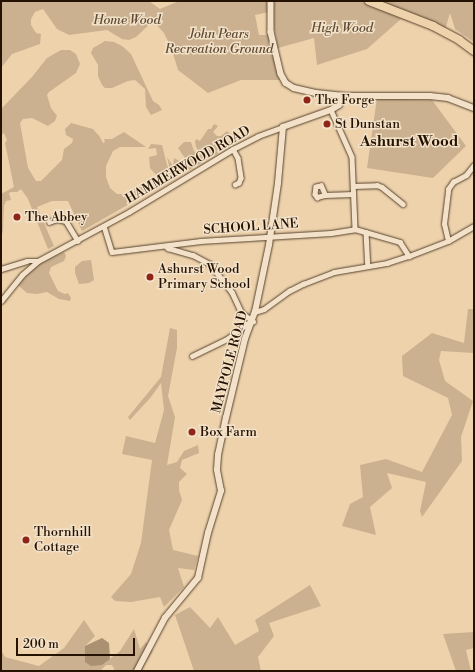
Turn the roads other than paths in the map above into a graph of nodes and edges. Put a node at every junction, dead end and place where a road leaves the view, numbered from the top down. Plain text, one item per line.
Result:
1 (271, 1) edge
2 (369, 1) edge
3 (474, 51) edge
4 (344, 96) junction
5 (474, 108) edge
6 (331, 110) junction
7 (283, 127) junction
8 (233, 149) junction
9 (474, 165) edge
10 (235, 185) dead end
11 (353, 186) junction
12 (353, 194) junction
13 (325, 195) dead end
14 (403, 204) dead end
15 (49, 222) dead end
16 (70, 226) junction
17 (104, 226) junction
18 (474, 226) edge
19 (65, 229) dead end
20 (355, 229) junction
21 (366, 232) junction
22 (270, 236) junction
23 (78, 240) junction
24 (448, 241) junction
25 (166, 246) junction
26 (409, 256) junction
27 (38, 261) junction
28 (368, 266) junction
29 (1, 269) edge
30 (1, 301) edge
31 (255, 312) junction
32 (252, 321) junction
33 (192, 356) dead end
34 (137, 671) edge

1 - 4 street
2 - 3 highway
4 - 5 street
4 - 6 street, HAMMERWOOD ROAD
6 - 7 street, HAMMERWOOD ROAD
6 - 11 street
7 - 8 street, HAMMERWOOD ROAD
7 - 22 street, MAYPOLE ROAD
8 - 10 street
8 - 17 street, HAMMERWOOD ROAD
9 - 24 street
11 - 12 street
11 - 14 street
12 - 13 street
12 - 20 street
15 - 16 street
16 - 19 street
16 - 23 street
17 - 23 street, HAMMERWOOD ROAD
17 - 25 street, SCHOOL LANE
18 - 24 street
20 - 21 street, SCHOOL LANE
20 - 22 street, SCHOOL LANE
21 - 26 street, SCHOOL LANE
21 - 28 street
22 - 25 street, SCHOOL LANE
22 - 31 street, MAYPOLE ROAD
23 - 27 street, HAMMERWOOD ROAD
24 - 26 street
25 - 32 street
26 - 28 street
27 - 29 street
27 - 30 street, HAMMERWOOD ROAD
28 - 31 street
31 - 32 street, MAYPOLE ROAD
32 - 33 street
32 - 34 street, MAYPOLE ROAD

